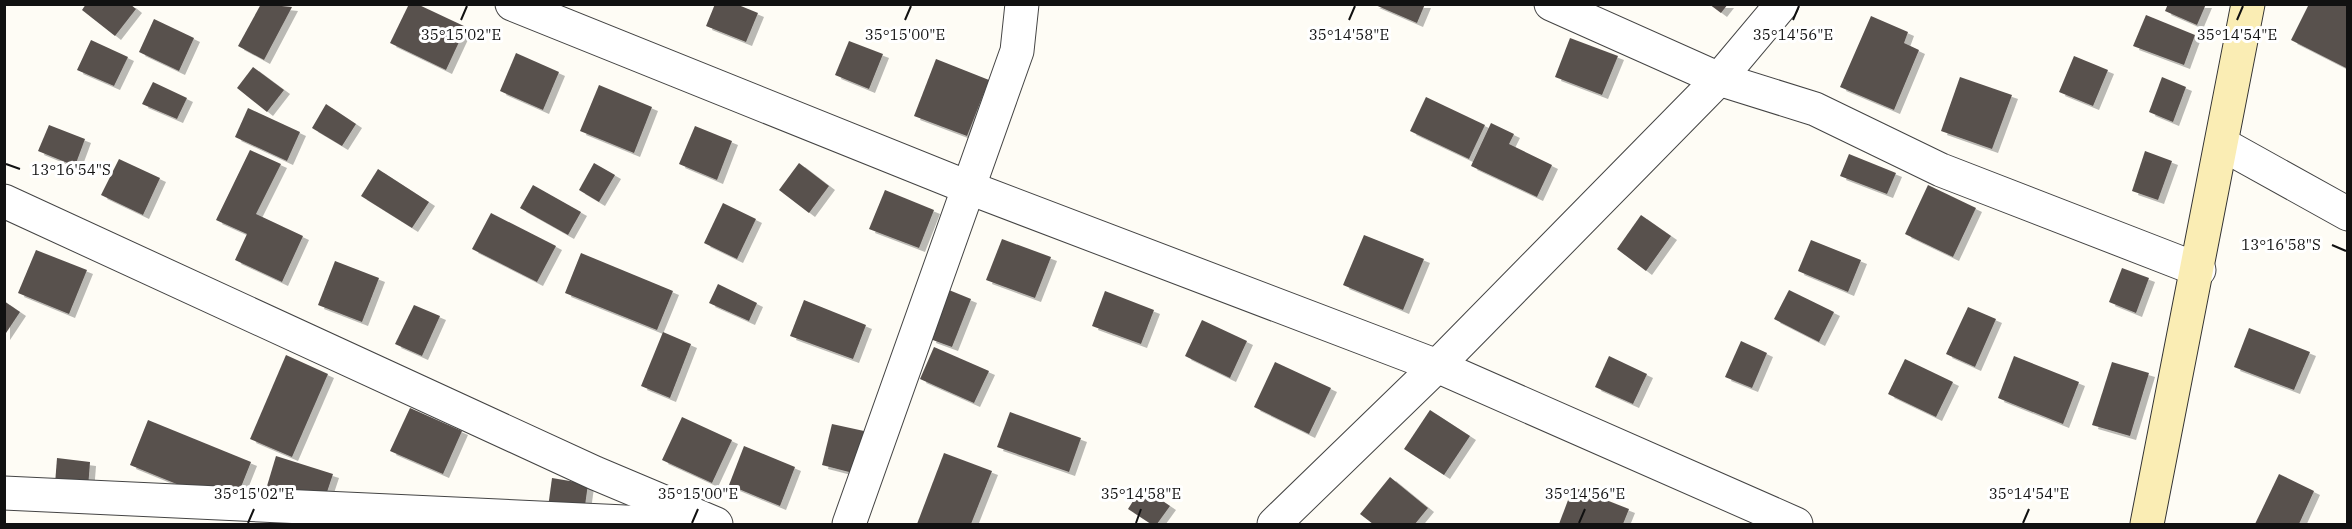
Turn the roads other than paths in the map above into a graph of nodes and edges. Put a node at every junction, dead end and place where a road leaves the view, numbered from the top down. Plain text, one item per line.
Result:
1 (512, 4) edge
2 (1022, 4) edge
3 (1551, 4) edge
4 (1782, 4) edge
5 (2248, 4) edge
6 (1719, 79) junction
7 (2222, 144) junction
8 (967, 187) junction
9 (4, 201) edge
10 (2348, 214) edge
11 (2199, 270) junction
12 (1437, 366) junction
13 (4, 493) edge
14 (668, 525) edge
15 (717, 525) edge
16 (849, 525) edge
17 (1274, 525) edge
18 (1796, 525) edge
19 (2147, 525) edge

1 - 8 street
2 - 8 street
3 - 6 street
4 - 6 street
5 - 7 street
6 - 11 street
6 - 12 street
7 - 10 street
7 - 11 street
8 - 12 street
8 - 16 street
9 - 15 street
11 - 19 street
12 - 17 street
12 - 18 street
13 - 14 street

